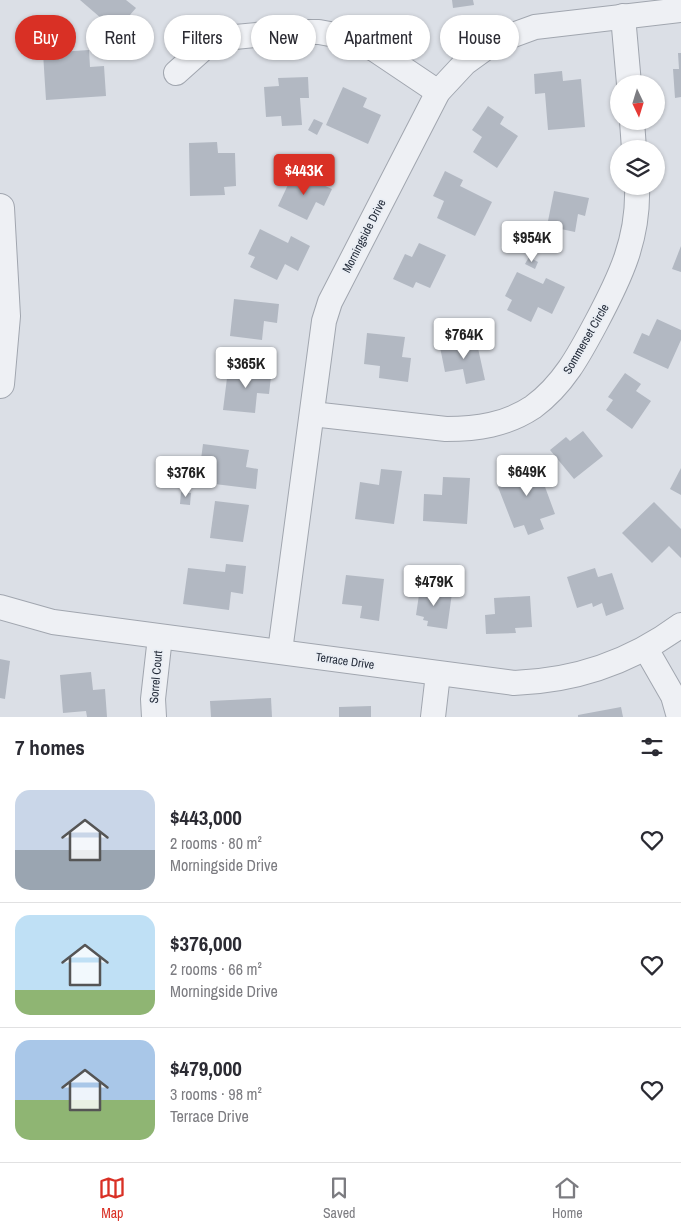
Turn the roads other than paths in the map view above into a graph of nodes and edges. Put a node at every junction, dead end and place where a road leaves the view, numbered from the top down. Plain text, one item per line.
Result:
1 (681, 10) edge
2 (623, 16) junction
3 (176, 73) dead end
4 (628, 75) edge
5 (438, 92) junction
6 (636, 195) edge
7 (0, 208) edge
8 (0, 384) edge
9 (312, 414) junction
10 (0, 607) edge
11 (681, 625) edge
12 (160, 637) junction
13 (646, 649) junction
14 (280, 652) junction
15 (438, 674) junction
16 (154, 717) edge
17 (433, 717) edge
18 (680, 717) edge

1 - 2 street, Morningside Drive
2 - 4 street
2 - 5 street, Morningside Drive
3 - 5 street
5 - 9 street, Morningside Drive
6 - 9 street, Sommerset Circle
7 - 8 street
9 - 14 street, Morningside Drive
10 - 12 street, Terrace Drive
11 - 13 street, Terrace Drive
12 - 14 street, Terrace Drive
12 - 16 street, Sorrel Court
13 - 15 street, Terrace Drive
13 - 18 street
14 - 15 street, Terrace Drive
15 - 17 street

